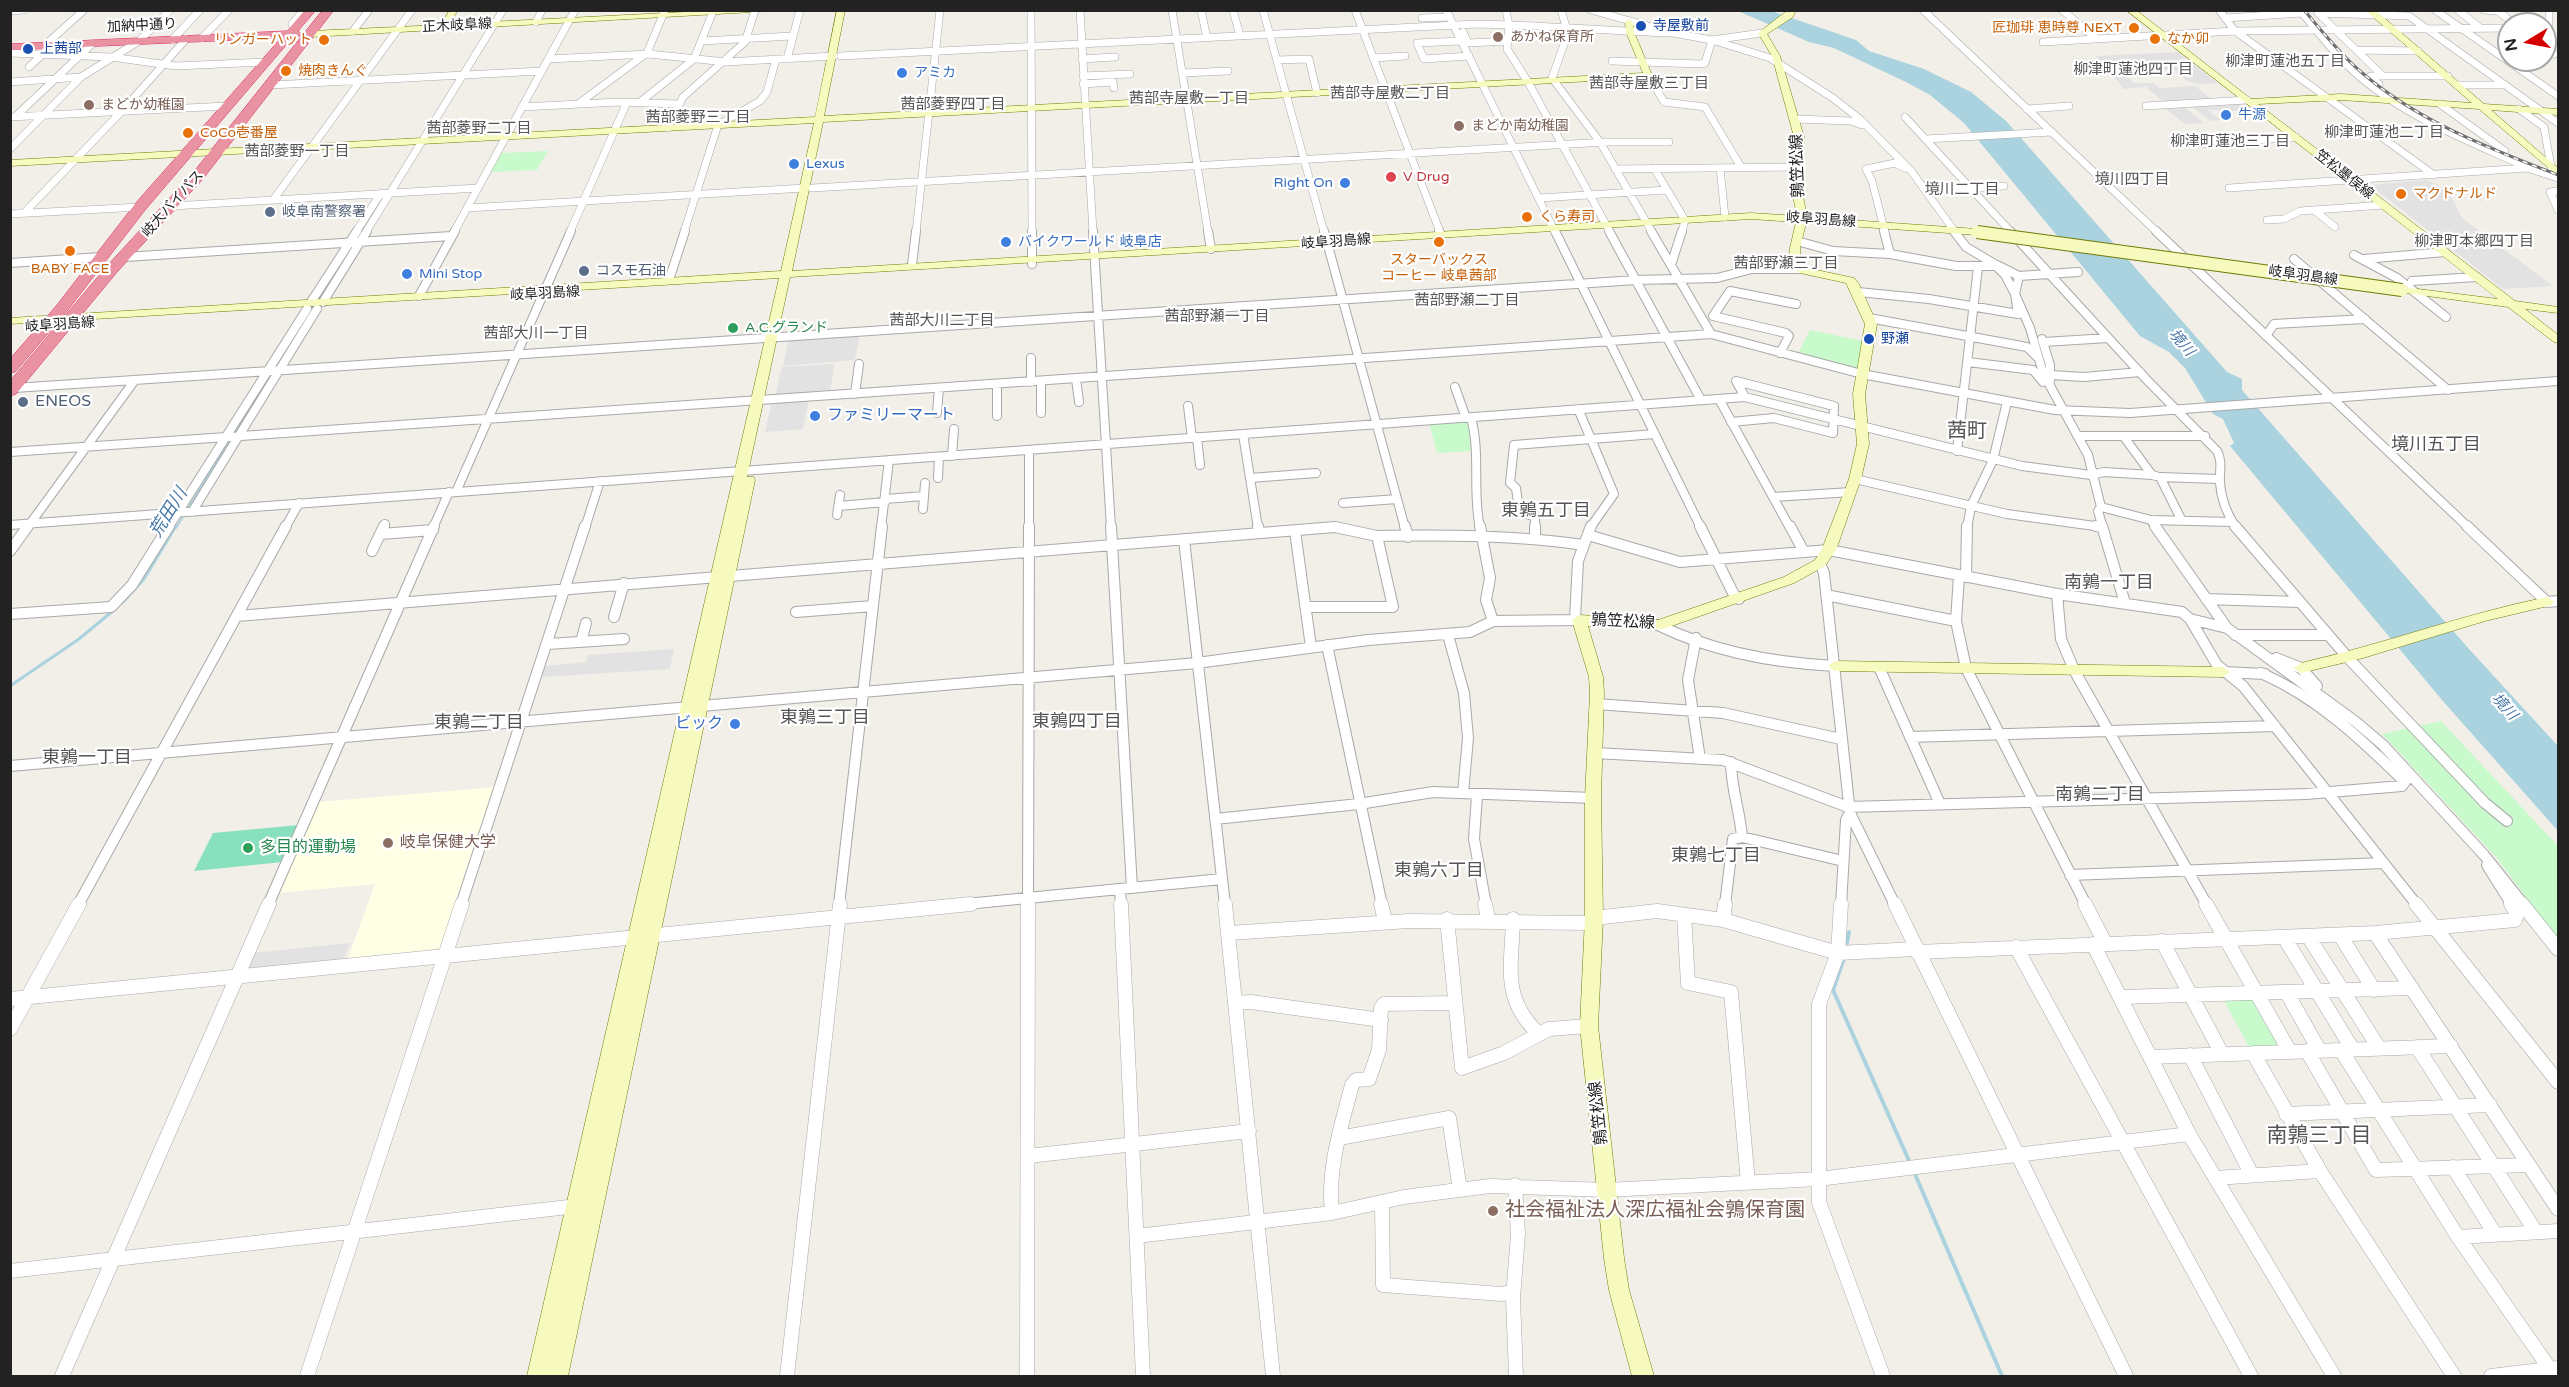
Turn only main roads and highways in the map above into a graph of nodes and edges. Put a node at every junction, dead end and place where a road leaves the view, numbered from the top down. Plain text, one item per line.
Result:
1 (311, 10) edge
2 (323, 10) edge
3 (329, 10) edge
4 (454, 10) edge
5 (784, 10) edge
6 (841, 10) edge
7 (850, 10) edge
8 (1792, 10) edge
9 (2130, 10) edge
10 (755, 11) edge
11 (708, 12) edge
12 (664, 13) edge
13 (2373, 13) edge
14 (618, 14) edge
15 (1629, 22) road end
16 (443, 27) junction
17 (290, 29) junction
18 (311, 34) junction
19 (10, 47) edge
20 (837, 56) junction
21 (253, 76) junction
22 (2248, 101) junction
23 (2482, 107) junction
24 (2559, 112) edge
25 (824, 119) junction
26 (218, 152) junction
27 (185, 154) junction
28 (10, 163) edge
29 (2557, 172) edge
30 (1802, 218) junction
31 (1032, 261) junction
32 (790, 275) junction
33 (542, 292) junction
34 (315, 305) junction
35 (2514, 305) junction
36 (2559, 310) edge
37 (10, 321) edge
38 (60, 321) junction
39 (10, 328) edge
40 (2559, 340) edge
41 (10, 369) edge
42 (12, 389) edge
43 (2553, 601) edge
44 (1835, 666) road end
45 (2301, 668) road end
46 (2223, 672) road end
47 (644, 935) junction
48 (538, 1377) edge
49 (557, 1377) edge
50 (1643, 1377) edge

1 - 17 highway, 岐大バイパス
2 - 17 highway
3 - 18 highway, 岐大バイパス
4 - 16 main road
5 - 10 main road, 正木岐阜線
6 - 20 main road
7 - 20 main road
8 - 30 main road, 鶉笠松線
9 - 22 main road, 笠松墨俣線
10 - 11 main road, 正木岐阜線
11 - 12 main road, 正木岐阜線
12 - 14 main road, 正木岐阜線
13 - 23 main road
14 - 16 main road, 正木岐阜線
15 - 25 main road
16 - 18 main road, 正木岐阜線
17 - 18 highway, 加納中通り
17 - 19 highway, 加納中通り
17 - 21 highway, 岐大バイパス
18 - 21 highway
18 - 26 highway, 岐大バイパス
20 - 25 main road
21 - 27 highway, 岐大バイパス
22 - 23 main road
22 - 35 main road, 笠松墨俣線
23 - 24 main road
23 - 29 main road
25 - 26 main road
25 - 32 main road
26 - 27 main road
26 - 38 highway, 岐大バイパス
27 - 28 main road
27 - 38 highway, 岐大バイパス
30 - 31 main road, 岐阜羽島線
30 - 35 main road, 岐阜羽島線, bridge
30 - 50 main road, 鶉笠松線
31 - 32 main road, 岐阜羽島線
31 - 32 main road, 岐阜羽島線
32 - 33 main road, 岐阜羽島線
32 - 33 main road, 岐阜羽島線
32 - 47 main road
33 - 34 main road, 岐阜羽島線
33 - 34 main road, 岐阜羽島線
34 - 38 main road, 岐阜羽島線
35 - 36 main road, 岐阜羽島線
35 - 40 main road, 笠松墨俣線
37 - 38 main road, 岐阜羽島線
38 - 39 main road, 岐阜羽島線
38 - 41 highway, 岐大バイパス
38 - 42 highway, 岐大バイパス
43 - 45 main road
44 - 46 main road
47 - 48 main road
47 - 49 main road

